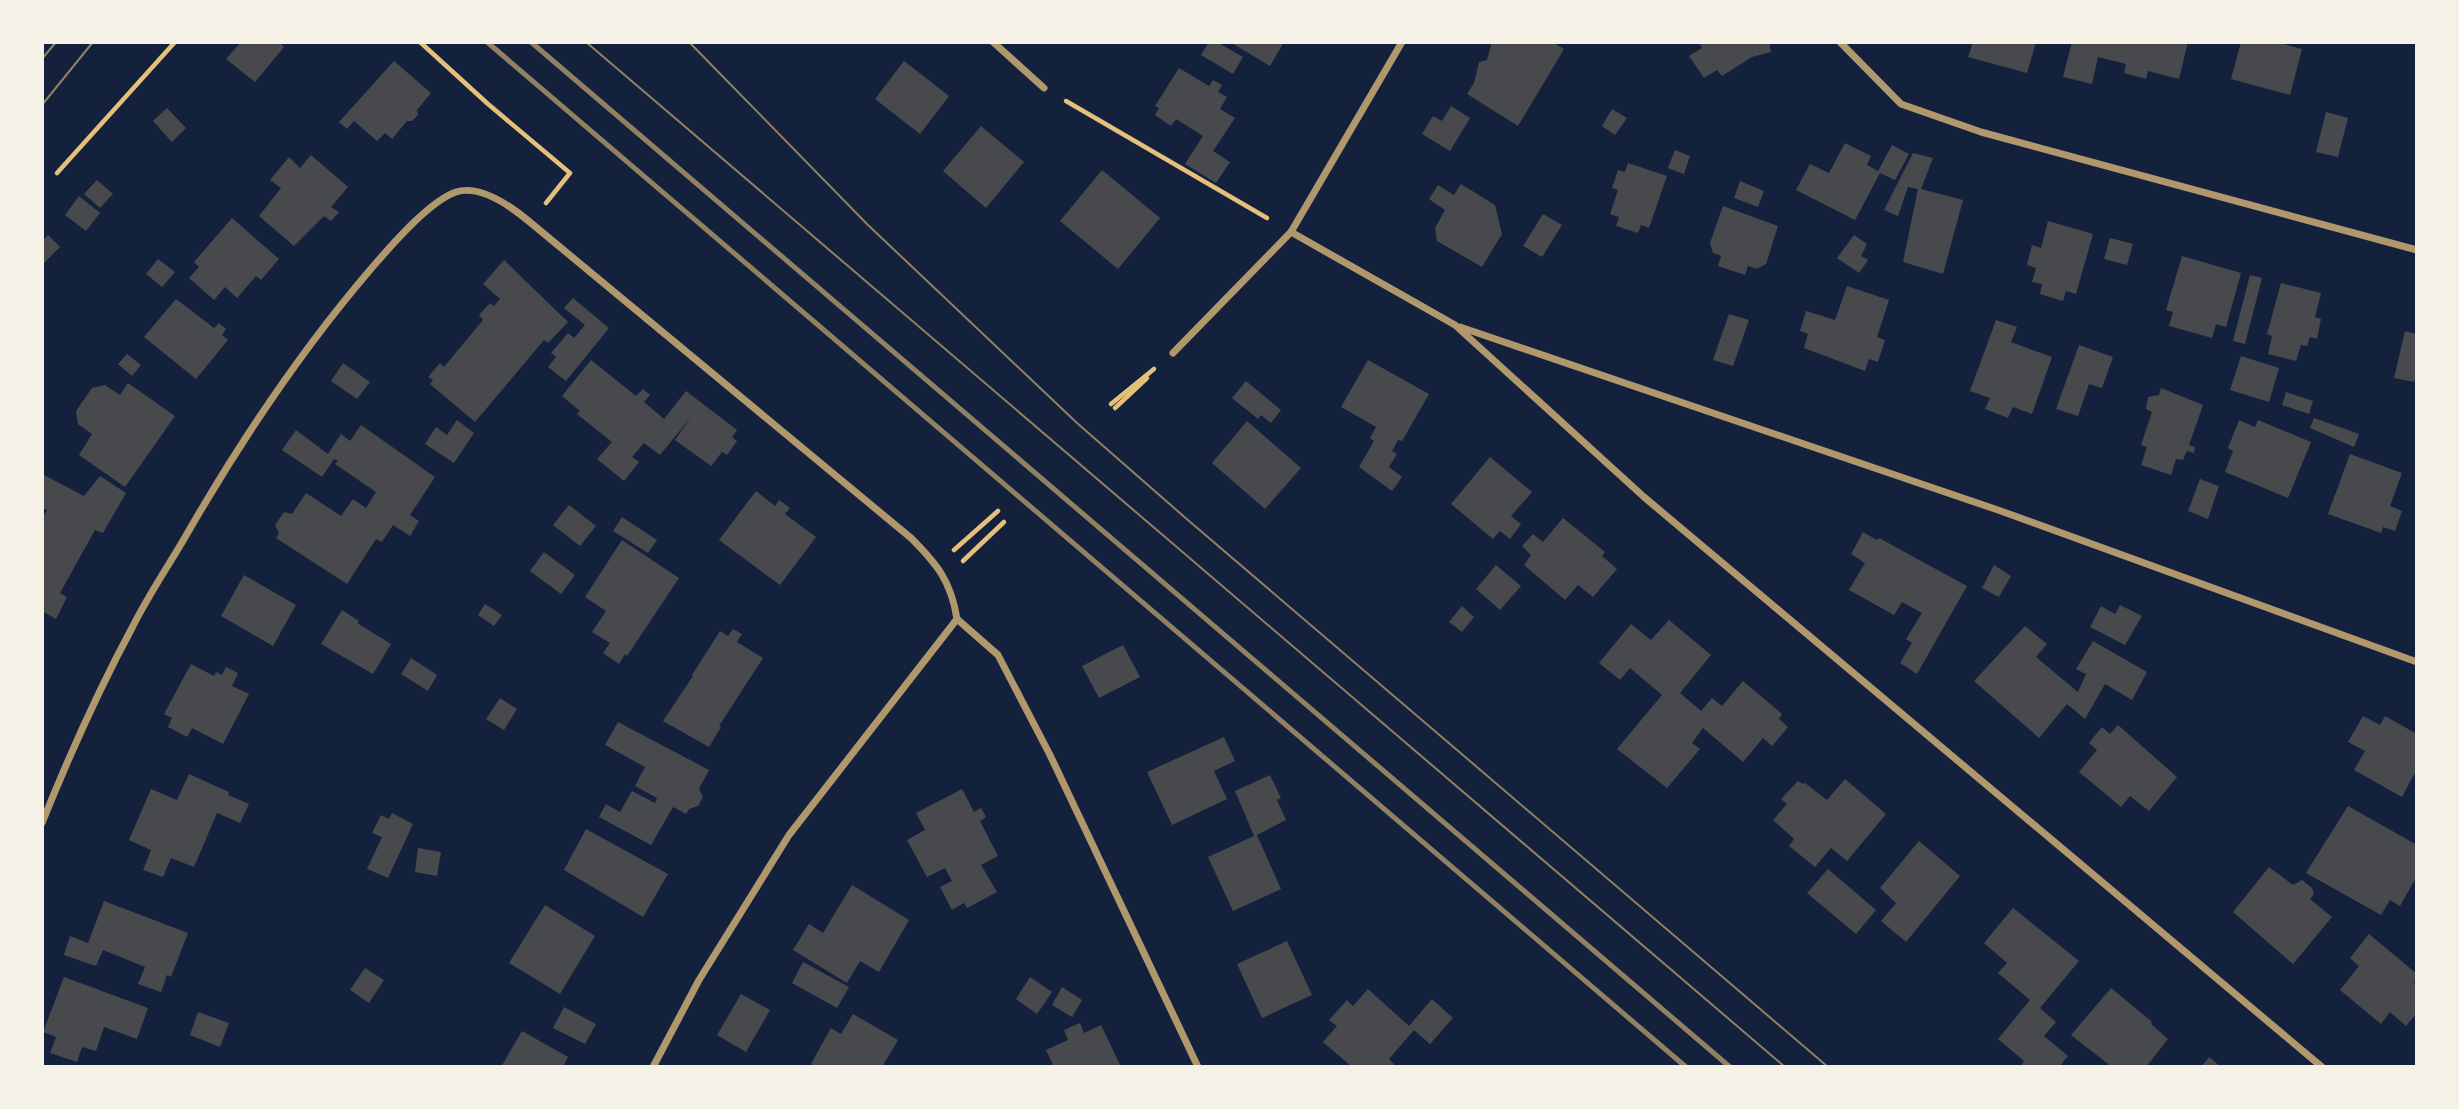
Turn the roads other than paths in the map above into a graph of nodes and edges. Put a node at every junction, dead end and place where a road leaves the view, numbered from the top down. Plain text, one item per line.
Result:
1 (993, 42) edge
2 (1402, 42) edge
3 (1840, 42) edge
4 (1044, 88) road end
5 (1291, 232) junction
6 (2417, 250) edge
7 (1455, 325) junction
8 (1173, 353) road end
9 (957, 619) junction
10 (2417, 662) edge
11 (42, 823) edge
12 (653, 1067) edge
13 (1198, 1067) edge
14 (2322, 1067) edge

1 - 4 street
2 - 5 street
3 - 6 street
5 - 7 street
5 - 8 street
7 - 10 street
7 - 14 street
9 - 11 street
9 - 12 street
9 - 13 street

